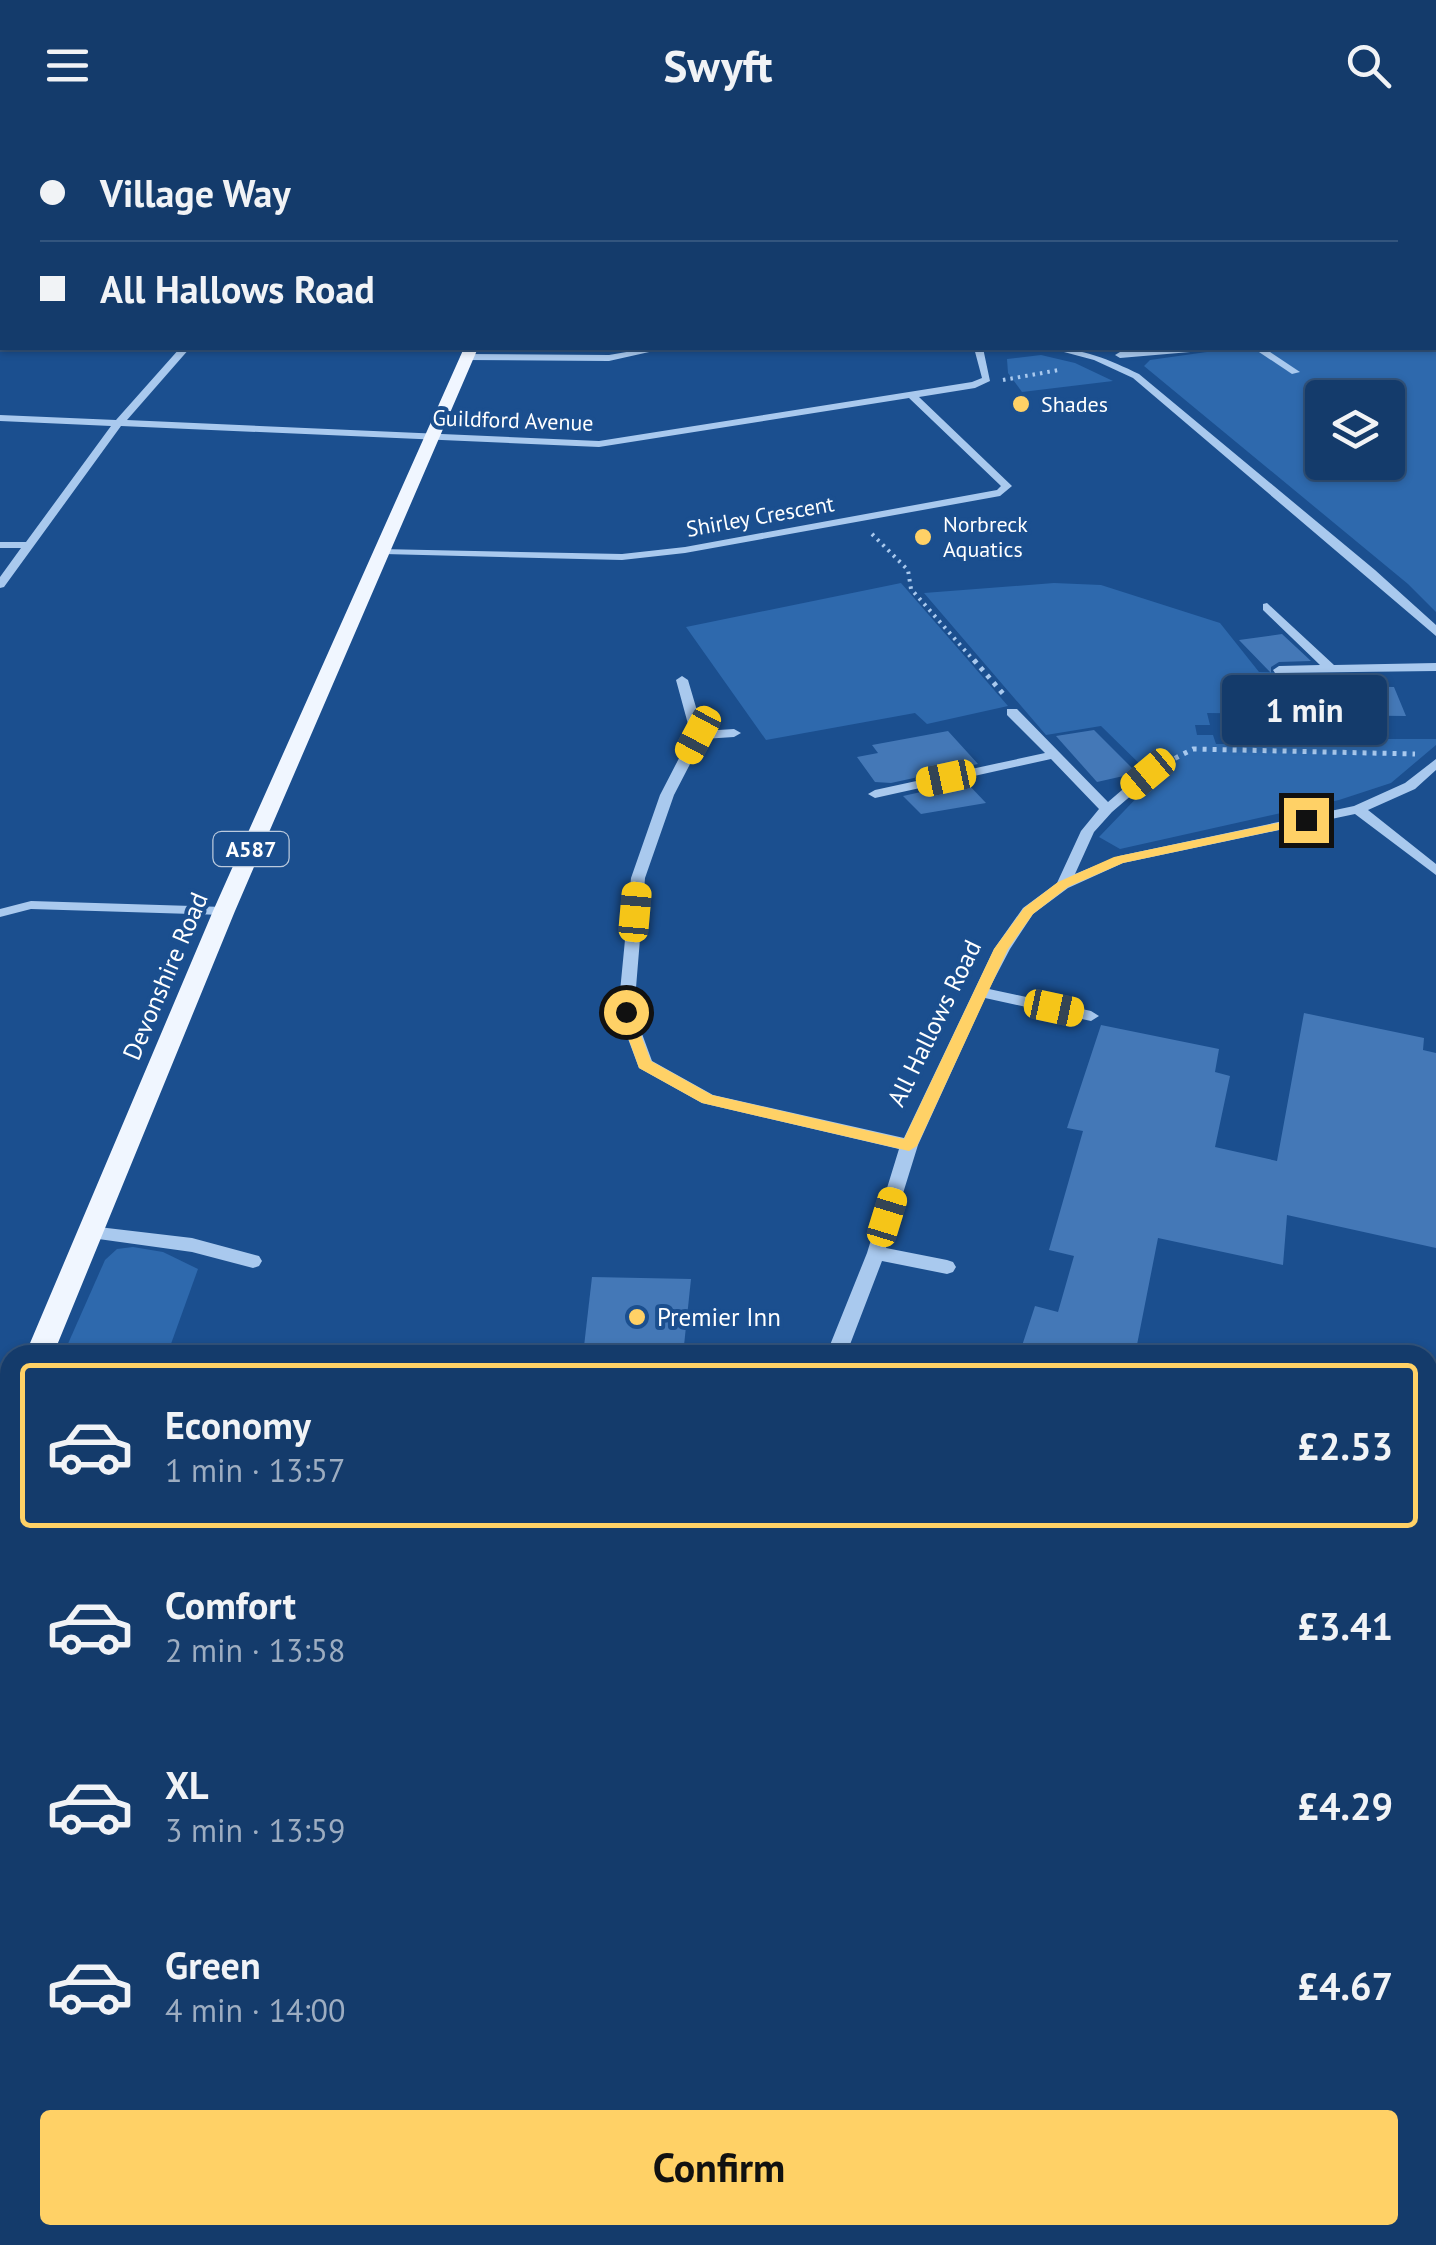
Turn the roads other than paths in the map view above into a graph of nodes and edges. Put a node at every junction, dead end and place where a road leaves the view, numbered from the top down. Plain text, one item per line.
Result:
1 (183, 350) edge
2 (651, 350) edge
3 (979, 350) edge
4 (1061, 350) edge
5 (1149, 350) edge
6 (1266, 350) edge
7 (1122, 351) edge
8 (468, 352) edge
9 (1109, 362) junction
10 (1295, 372) dead end
11 (912, 396) junction
12 (0, 418) edge
13 (118, 424) junction
14 (435, 437) junction
15 (0, 544) edge
16 (28, 545) junction
17 (384, 551) junction
18 (0, 585) edge
19 (1266, 607) dead end
20 (1436, 632) edge
21 (1436, 667) edge
22 (1330, 668) junction
23 (1279, 670) dead end
24 (682, 680) dead end
25 (1012, 712) road end
26 (734, 733) dead end
27 (698, 735) junction
28 (1052, 756) junction
29 (1436, 762) edge
30 (1148, 774) road end
31 (875, 794) dead end
32 (1107, 809) junction
33 (1358, 809) junction
34 (1436, 871) edge
35 (1063, 884) junction
36 (224, 911) junction
37 (0, 913) edge
38 (980, 992) junction
39 (1091, 1016) dead end
40 (909, 1146) junction
41 (90, 1232) junction
42 (876, 1252) junction
43 (252, 1261) dead end
44 (947, 1267) dead end
45 (43, 1345) edge
46 (840, 1345) edge

1 - 13 street
2 - 8 street
3 - 11 street, Guildford Avenue
4 - 9 street
5 - 7 street
6 - 10 street
7 - 9 street
8 - 14 main road, Devonshire Road / A587
9 - 20 street
11 - 14 street, Guildford Avenue
11 - 17 street, Shirley Crescent
12 - 13 street, Guildford Avenue
13 - 14 street, Guildford Avenue
13 - 16 street
14 - 17 main road, Devonshire Road / A587
15 - 16 street
16 - 18 street
17 - 36 main road, Devonshire Road / A587
19 - 22 street
21 - 22 street
22 - 23 street
24 - 27 street
25 - 28 street
26 - 27 street
27 - 40 street
28 - 31 street
28 - 32 street
29 - 33 street, All Hallows Road
30 - 32 street
32 - 35 street
33 - 34 street
33 - 35 street, All Hallows Road
35 - 38 street, All Hallows Road
36 - 37 street
36 - 41 main road, Devonshire Road / A587
38 - 39 street
38 - 40 street, All Hallows Road
40 - 42 street, All Hallows Road
41 - 43 street
41 - 45 main road, Devonshire Road / A587
42 - 44 street
42 - 46 street, All Hallows Road

